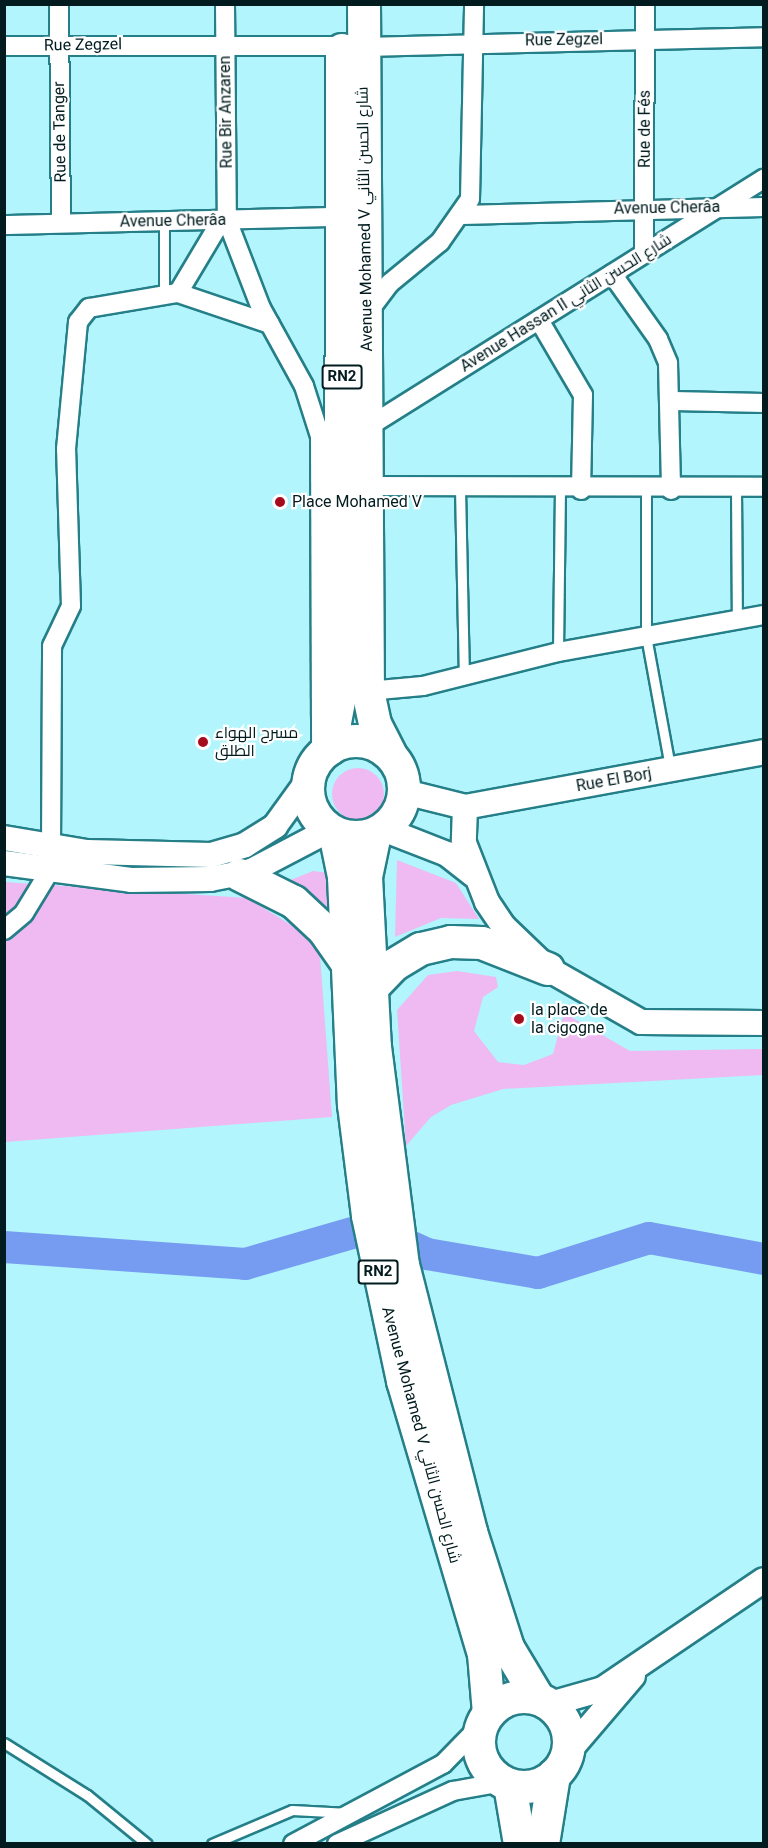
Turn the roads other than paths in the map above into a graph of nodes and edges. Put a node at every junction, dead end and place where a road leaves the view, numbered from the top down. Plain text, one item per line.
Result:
1 (59, 4) edge
2 (225, 4) edge
3 (342, 4) edge
4 (363, 4) edge
5 (474, 4) edge
6 (645, 4) edge
7 (764, 38) edge
8 (645, 39) junction
9 (474, 41) junction
10 (60, 45) junction
11 (4, 46) edge
12 (353, 47) junction
13 (225, 49) junction
14 (764, 179) edge
15 (720, 206) junction
16 (644, 207) junction
17 (764, 207) edge
18 (462, 215) junction
19 (342, 217) junction
20 (164, 220) junction
21 (224, 220) junction
22 (62, 223) junction
23 (4, 225) edge
24 (644, 253) junction
25 (612, 274) junction
26 (171, 296) junction
27 (366, 316) junction
28 (539, 320) junction
29 (270, 324) junction
30 (673, 401) junction
31 (764, 403) edge
32 (368, 427) junction
33 (367, 486) junction
34 (764, 487) edge
35 (460, 488) junction
36 (736, 488) junction
37 (560, 489) junction
38 (581, 490) junction
39 (646, 490) junction
40 (671, 490) junction
41 (764, 615) edge
42 (737, 620) junction
43 (645, 636) junction
44 (558, 652) junction
45 (464, 676) junction
46 (368, 691) junction
47 (764, 752) edge
48 (390, 754) junction
49 (320, 761) junction
50 (670, 770) junction
51 (405, 792) junction
52 (465, 807) junction
53 (332, 831) junction
54 (379, 832) junction
55 (4, 838) edge
56 (51, 848) junction
57 (4, 863) edge
58 (49, 872) junction
59 (474, 874) junction
60 (240, 875) junction
61 (4, 930) edge
62 (347, 963) junction
63 (548, 969) junction
64 (372, 988) junction
65 (764, 1023) edge
66 (367, 1104) junction
67 (428, 1430) junction
68 (764, 1580) edge
69 (641, 1664) junction
70 (544, 1701) junction
71 (485, 1718) junction
72 (4, 1743) edge
73 (561, 1764) junction
74 (506, 1784) junction
75 (350, 1813) junction
76 (360, 1832) junction
77 (147, 1844) edge
78 (212, 1844) edge
79 (294, 1844) edge
80 (337, 1844) edge
81 (520, 1844) edge
82 (543, 1844) edge

1 - 10 street, Rue de Tanger
2 - 13 street, Rue Bir Anzaren
3 - 12 highway, Avenue Mohamed V شارع الحسن الثاني / RN2
4 - 12 highway, Avenue Mohamed V شارع الحسن الثاني / RN2
5 - 9 street
6 - 8 street, Rue de Fés
7 - 8 street, Rue Zegzel
8 - 9 street, Rue Zegzel
8 - 16 street, Rue de Fés
9 - 12 street, Rue Zegzel
9 - 18 street
10 - 11 street, Rue Zegzel
10 - 13 street, Rue Zegzel
10 - 22 street, Rue de Tanger
12 - 13 street, Rue Zegzel
12 - 19 highway, Avenue Mohamed V شارع الحسن الثاني / RN2
12 - 27 highway, Avenue Mohamed V شارع الحسن الثاني / RN2
13 - 21 street, Rue Bir Anzaren
14 - 15 street, Avenue Hassan II شارع الحسن الثاني
15 - 16 street, Avenue Cherâa
15 - 17 street, Avenue Cherâa
15 - 24 street, Avenue Hassan II شارع الحسن الثاني
16 - 18 street, Avenue Cherâa
16 - 24 street, Rue de Fés
18 - 27 street
19 - 21 street, Avenue Cherâa
19 - 49 highway, Avenue Mohamed V شارع الحسن الثاني / RN2
20 - 21 street, Avenue Cherâa
20 - 22 street, Avenue Cherâa
20 - 26 lane
21 - 26 street
21 - 29 street
22 - 23 street, Avenue Cherâa
24 - 25 street, Avenue Hassan II شارع الحسن الثاني
25 - 28 street, Avenue Hassan II شارع الحسن الثاني
25 - 30 street
26 - 29 street
26 - 56 street
27 - 32 highway, Avenue Mohamed V شارع الحسن الثاني / RN2
28 - 32 street, Avenue Hassan II شارع الحسن الثاني
28 - 38 street
29 - 49 street
30 - 31 street
30 - 40 street
32 - 33 highway, Avenue Mohamed V شارع الحسن الثاني / RN2
33 - 35 street
33 - 46 highway, Avenue Mohamed V شارع الحسن الثاني / RN2
34 - 36 street
35 - 37 street
35 - 45 lane
36 - 40 street
36 - 42 lane
37 - 38 street
37 - 44 lane
38 - 39 street
39 - 40 street
39 - 43 lane
41 - 42 street
42 - 43 street
43 - 44 street
43 - 50 lane
44 - 45 street
45 - 46 street
46 - 48 highway, Avenue Mohamed V شارع الحسن الثاني / RN2
47 - 50 main road, Rue El Borj
48 - 49 highway
48 - 51 highway, RN2
49 - 53 highway, RN2
49 - 56 main road
50 - 52 main road, Rue El Borj
51 - 52 main road
51 - 54 highway, RN2
52 - 59 main road
53 - 54 highway
53 - 60 main road
53 - 62 highway, Avenue Mohamed V شارع الحسن الثاني / RN2
54 - 59 main road
54 - 64 highway, Avenue Mohamed V شارع الحسن الثاني / RN2
55 - 56 main road
57 - 58 main road
58 - 60 main road
58 - 61 street
59 - 63 main road
60 - 62 highway
62 - 66 highway, Avenue Mohamed V شارع الحسن الثاني / RN2
63 - 64 highway
63 - 65 main road
64 - 66 highway, Avenue Mohamed V شارع الحسن الثاني / RN2
66 - 67 highway, Avenue Mohamed V شارع الحسن الثاني / RN2
67 - 70 highway, Avenue Mohamed V شارع الحسن الثاني / RN2
67 - 71 highway, Avenue Mohamed V شارع الحسن الثاني / RN2
68 - 69 main road
69 - 70 main road
69 - 73 main road
70 - 71 highway
70 - 73 highway, RN2
71 - 74 highway, RN2
71 - 75 street
72 - 77 lane
73 - 74 highway
73 - 82 highway, RN2
74 - 76 street
74 - 81 highway
75 - 76 street
75 - 78 lane
75 - 79 street
76 - 80 street

